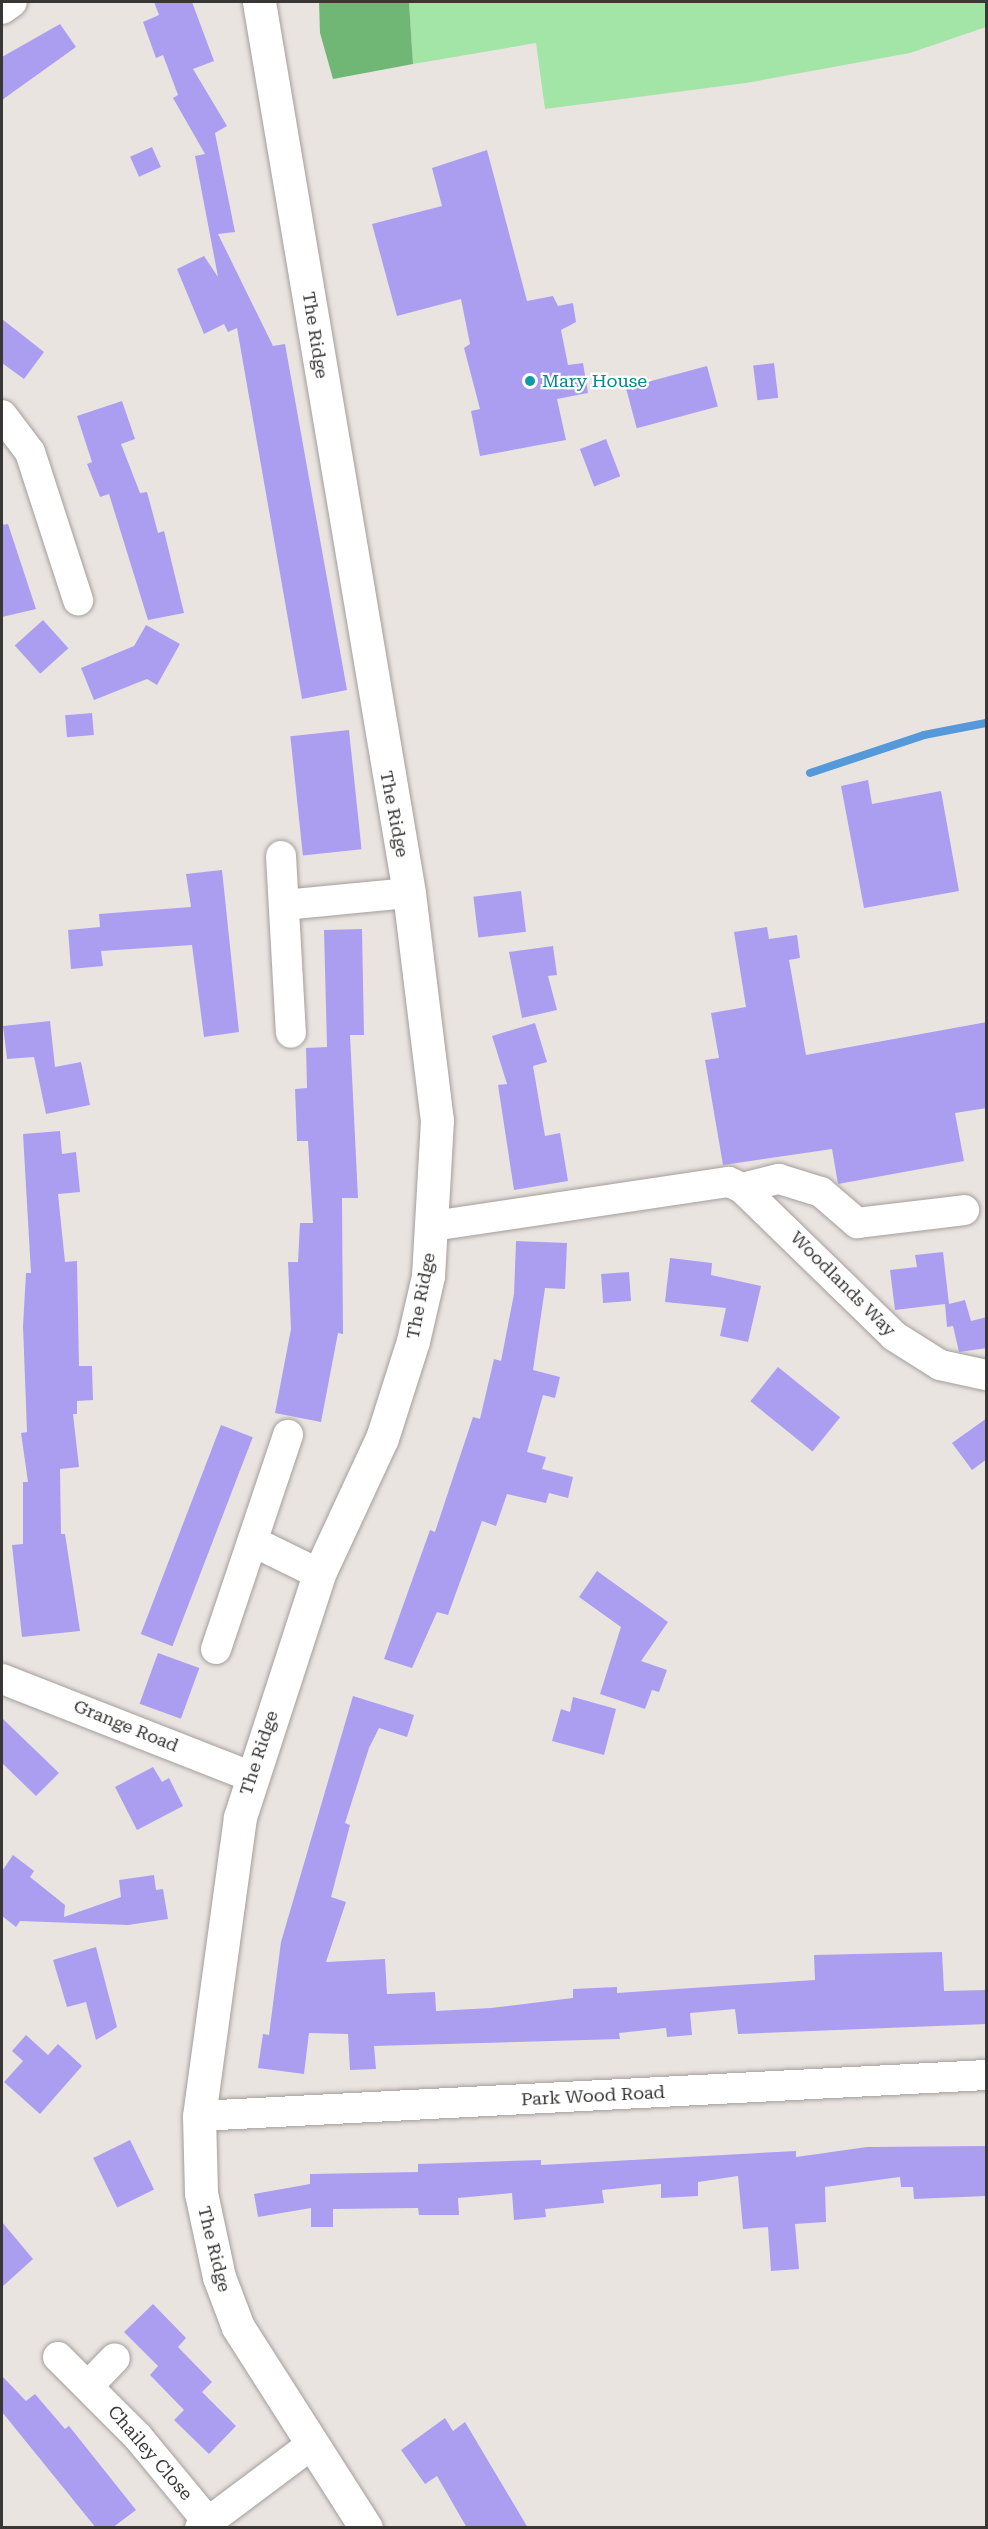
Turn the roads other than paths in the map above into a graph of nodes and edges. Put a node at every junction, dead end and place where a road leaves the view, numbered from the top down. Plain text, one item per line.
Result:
1 (12, 2) edge
2 (258, 2) edge
3 (2, 9) edge
4 (2, 415) edge
5 (78, 600) dead end
6 (281, 856) dead end
7 (409, 892) junction
8 (284, 905) junction
9 (291, 1034) dead end
10 (742, 1188) junction
11 (964, 1210) dead end
12 (433, 1226) junction
13 (987, 1375) edge
14 (288, 1435) dead end
15 (254, 1542) junction
16 (319, 1574) junction
17 (216, 1649) dead end
18 (2, 1679) edge
19 (250, 1776) junction
20 (987, 2075) edge
21 (199, 2116) junction
22 (58, 2357) dead end
23 (115, 2358) dead end
24 (89, 2385) junction
25 (311, 2445) junction
26 (204, 2525) edge
27 (366, 2528) edge

1 - 3 street
2 - 7 main road, The Ridge
4 - 5 street
6 - 8 street
7 - 8 street
7 - 12 main road, The Ridge
8 - 9 street
10 - 11 street
10 - 12 street
10 - 13 street, Woodlands Way
12 - 16 main road, The Ridge
14 - 15 street
15 - 16 street
15 - 17 street
16 - 19 main road, The Ridge
18 - 19 street, Grange Road
19 - 21 main road, The Ridge
20 - 21 street, Park Wood Road
21 - 25 main road, The Ridge
22 - 24 street, Chailey Close
23 - 24 street
24 - 26 street, Chailey Close
25 - 26 street
25 - 27 main road, The Ridge

